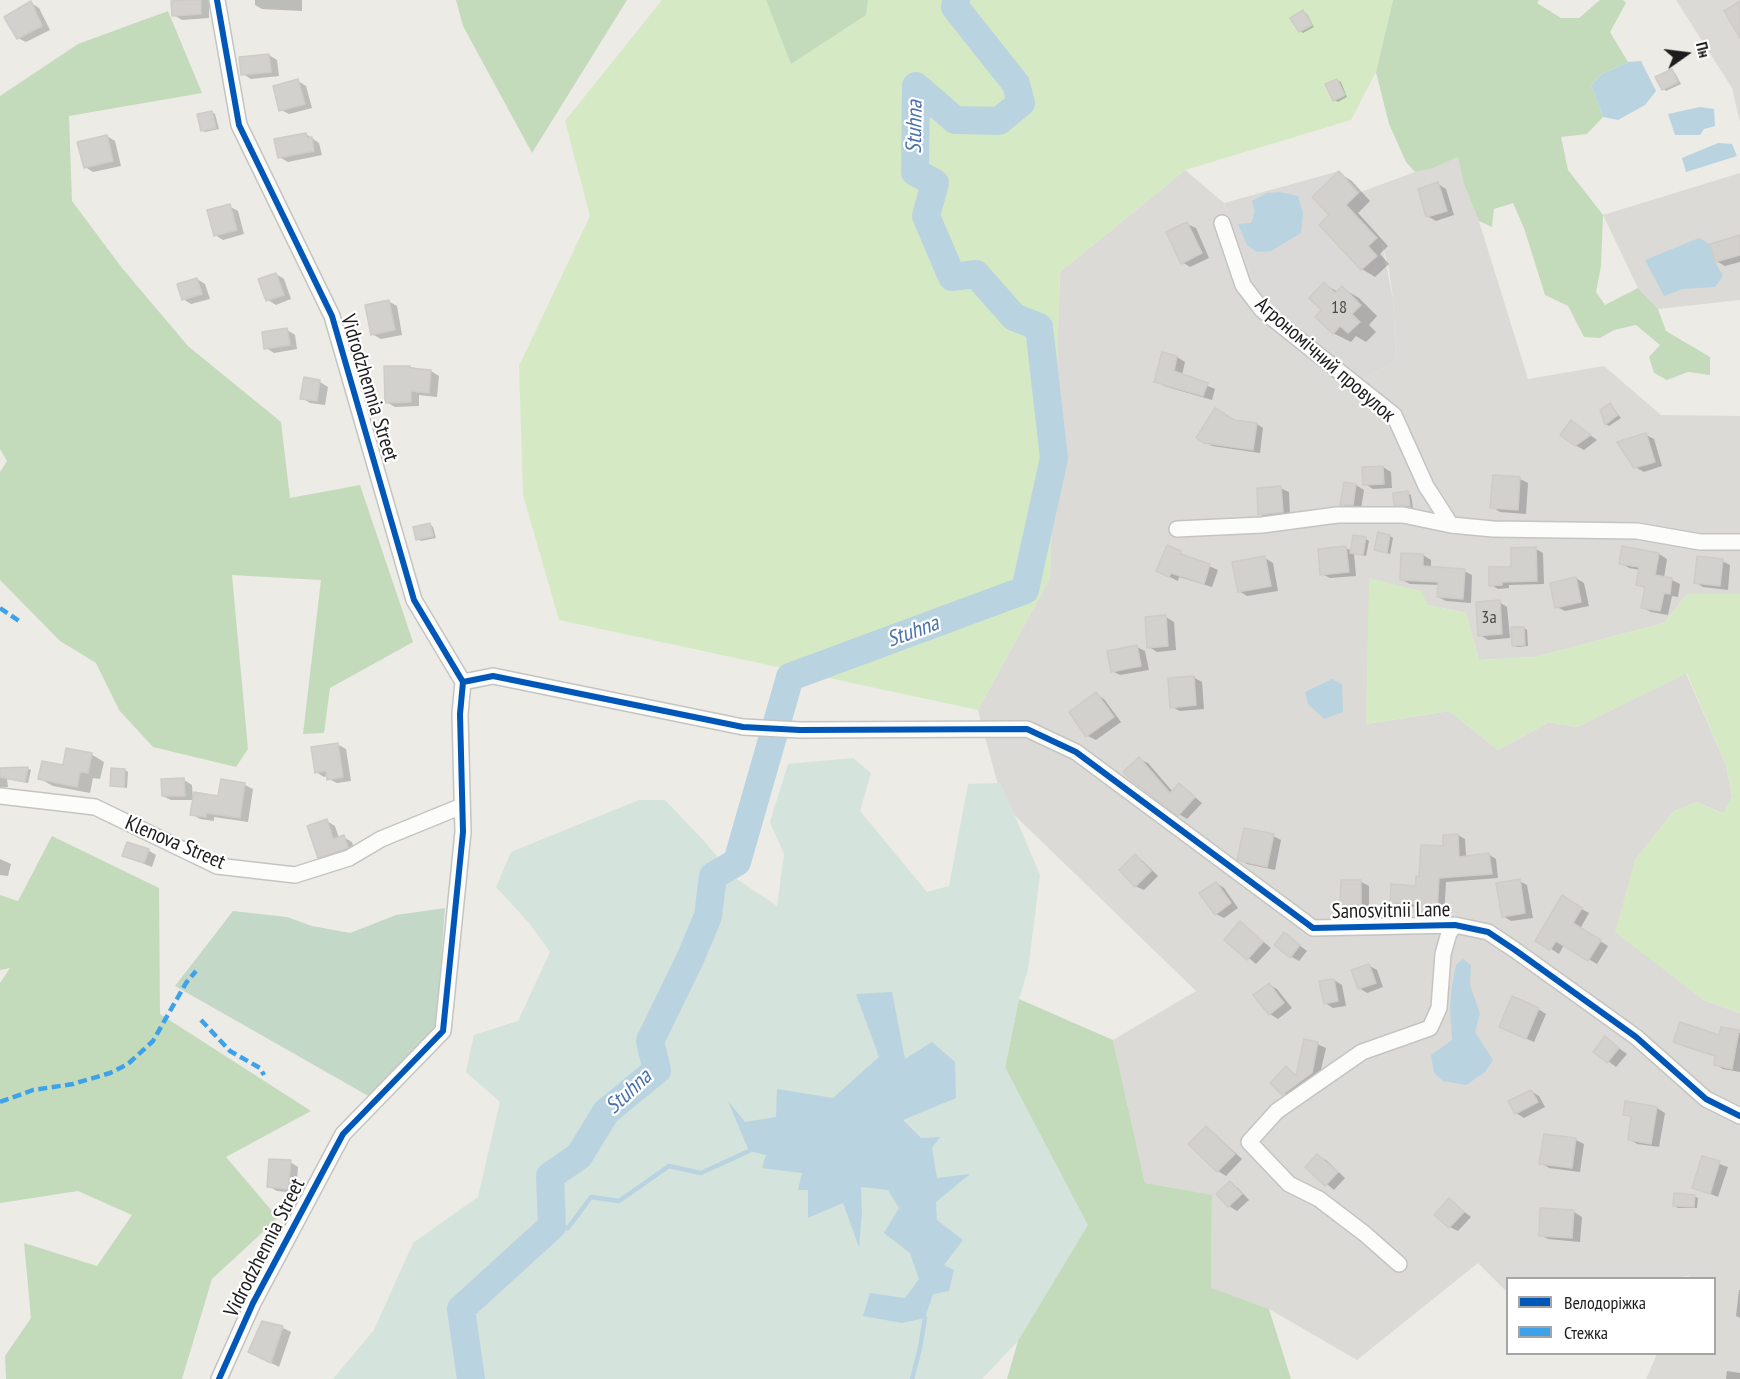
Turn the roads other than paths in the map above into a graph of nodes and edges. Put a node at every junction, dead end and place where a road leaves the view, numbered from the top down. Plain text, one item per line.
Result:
1 (217, 0) edge
2 (1222, 223) dead end
3 (1451, 525) junction
4 (1177, 529) dead end
5 (1740, 542) edge
6 (463, 682) junction
7 (0, 796) edge
8 (462, 806) junction
9 (1455, 925) junction
10 (1740, 1116) edge
11 (1399, 1264) dead end
12 (219, 1379) edge

1 - 6 street, Vidrodzhennia Street
2 - 3 street, Агрономічний провулок
3 - 4 street
3 - 5 street
6 - 8 street, Vidrodzhennia Street
6 - 9 street, Sanosvitnii Lane
7 - 8 street, Klenova Street
8 - 12 street, Vidrodzhennia Street
9 - 10 street, Sanosvitnii Lane
9 - 11 street

